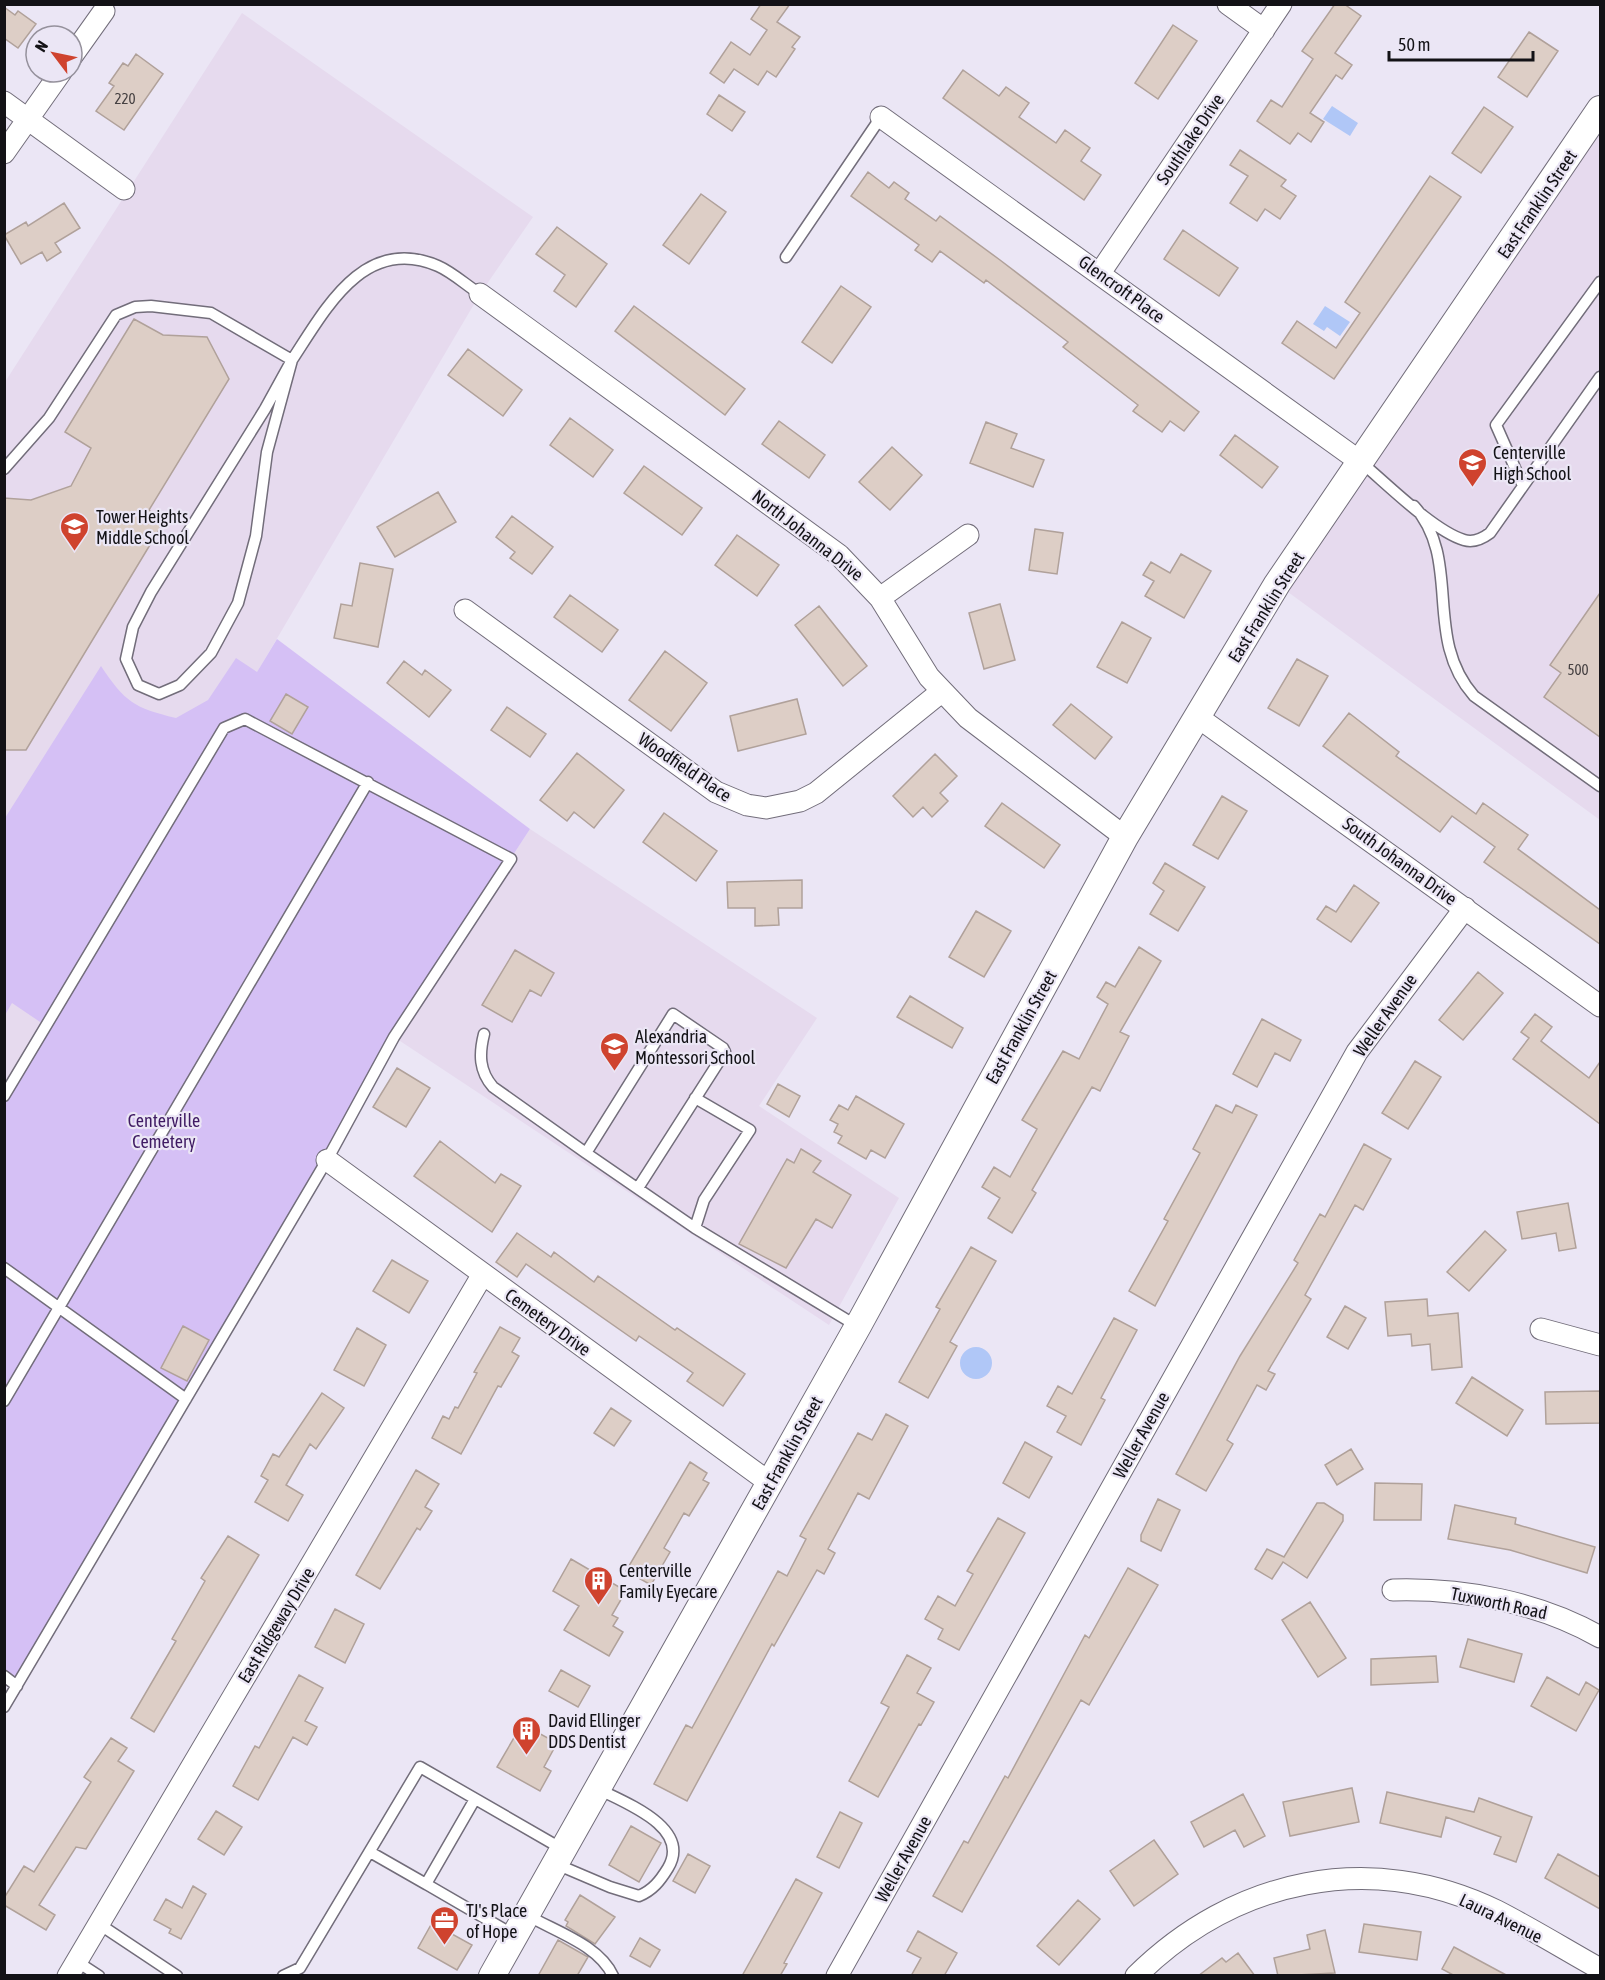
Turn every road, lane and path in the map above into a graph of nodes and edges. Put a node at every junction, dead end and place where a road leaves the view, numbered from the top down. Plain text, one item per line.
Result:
1 (1228, 4) edge
2 (1281, 4) edge
3 (104, 11) dead end
4 (1264, 30) junction
5 (84, 39) edge
6 (53, 84) edge
7 (4, 102) edge
8 (1600, 109) edge
9 (881, 117) joint
10 (28, 119) junction
11 (4, 153) edge
12 (124, 189) dead end
13 (786, 257) dead end
14 (1100, 273) junction
15 (1600, 282) edge
16 (480, 294) joint
17 (292, 360) junction
18 (1600, 377) edge
19 (1362, 463) junction
20 (4, 469) edge
21 (1523, 486) junction
22 (1414, 506) junction
23 (968, 535) dead end
24 (880, 598) junction
25 (465, 610) dead end
26 (941, 692) junction
27 (1199, 718) junction
28 (368, 782) junction
29 (1600, 786) edge
30 (1125, 837) junction
31 (1465, 908) junction
32 (1600, 1006) edge
33 (484, 1034) dead end
34 (4, 1096) edge
35 (695, 1098) junction
36 (586, 1153) junction
37 (327, 1160) junction
38 (638, 1188) junction
39 (695, 1228) junction
40 (4, 1268) edge
41 (483, 1274) junction
42 (59, 1308) junction
43 (858, 1326) junction
44 (1541, 1329) dead end
45 (1600, 1345) edge
46 (186, 1399) junction
47 (4, 1401) edge
48 (770, 1483) junction
49 (1393, 1590) dead end
50 (1600, 1637) edge
51 (4, 1676) edge
52 (17, 1686) junction
53 (4, 1707) edge
54 (598, 1789) junction
55 (475, 1799) junction
56 (370, 1852) junction
57 (560, 1857) junction
58 (426, 1884) junction
59 (99, 1924) junction
60 (521, 1925) junction
61 (72, 1969) edge
62 (1600, 1969) edge
63 (99, 1976) edge
64 (177, 1976) edge
65 (283, 1976) edge
66 (492, 1976) edge
67 (614, 1976) edge
68 (837, 1976) edge
69 (1136, 1976) edge

1 - 4 street
2 - 4 street, Southlake Drive
3 - 5 street
4 - 14 street, Southlake Drive
6 - 10 street
7 - 10 street
8 - 19 street, East Franklin Street
9 - 13 lane
9 - 14 street, Glencroft Place
10 - 11 street
10 - 12 street
14 - 19 street, Glencroft Place
15 - 21 lane
16 - 17 lane
16 - 24 street, North Johanna Drive
17 - 17 lane
17 - 20 lane
18 - 21 lane
19 - 22 lane
19 - 27 street, East Franklin Street
21 - 22 lane
22 - 29 lane
23 - 24 street
24 - 26 street, North Johanna Drive
25 - 26 street, Woodfield Place
26 - 30 street, North Johanna Drive
27 - 30 street, East Franklin Street
27 - 31 street, South Johanna Drive
28 - 34 lane
28 - 37 lane
28 - 42 lane
30 - 43 street, East Franklin Street
31 - 32 street, South Johanna Drive
31 - 68 street, Weller Avenue
33 - 36 lane
35 - 36 lane
35 - 38 lane
35 - 39 lane
36 - 38 lane
37 - 41 street, Cemetery Drive
37 - 46 lane
38 - 39 lane
39 - 43 lane
40 - 42 lane
41 - 48 street, Cemetery Drive
41 - 59 street, East Ridgeway Drive
42 - 46 lane
42 - 47 lane
43 - 48 street, East Franklin Street
44 - 45 street
46 - 52 lane
48 - 54 street, East Franklin Street
49 - 50 street, Tuxworth Road
51 - 52 lane
52 - 53 lane
54 - 57 street, East Franklin Street
54 - 57 lane
55 - 56 lane
55 - 57 lane
55 - 58 lane
56 - 58 lane
56 - 65 lane
57 - 60 street, East Franklin Street
58 - 60 lane
59 - 61 street, East Ridgeway Drive
59 - 64 lane
60 - 66 street, East Franklin Street
60 - 67 lane
61 - 63 lane
62 - 69 street, Laura Avenue

